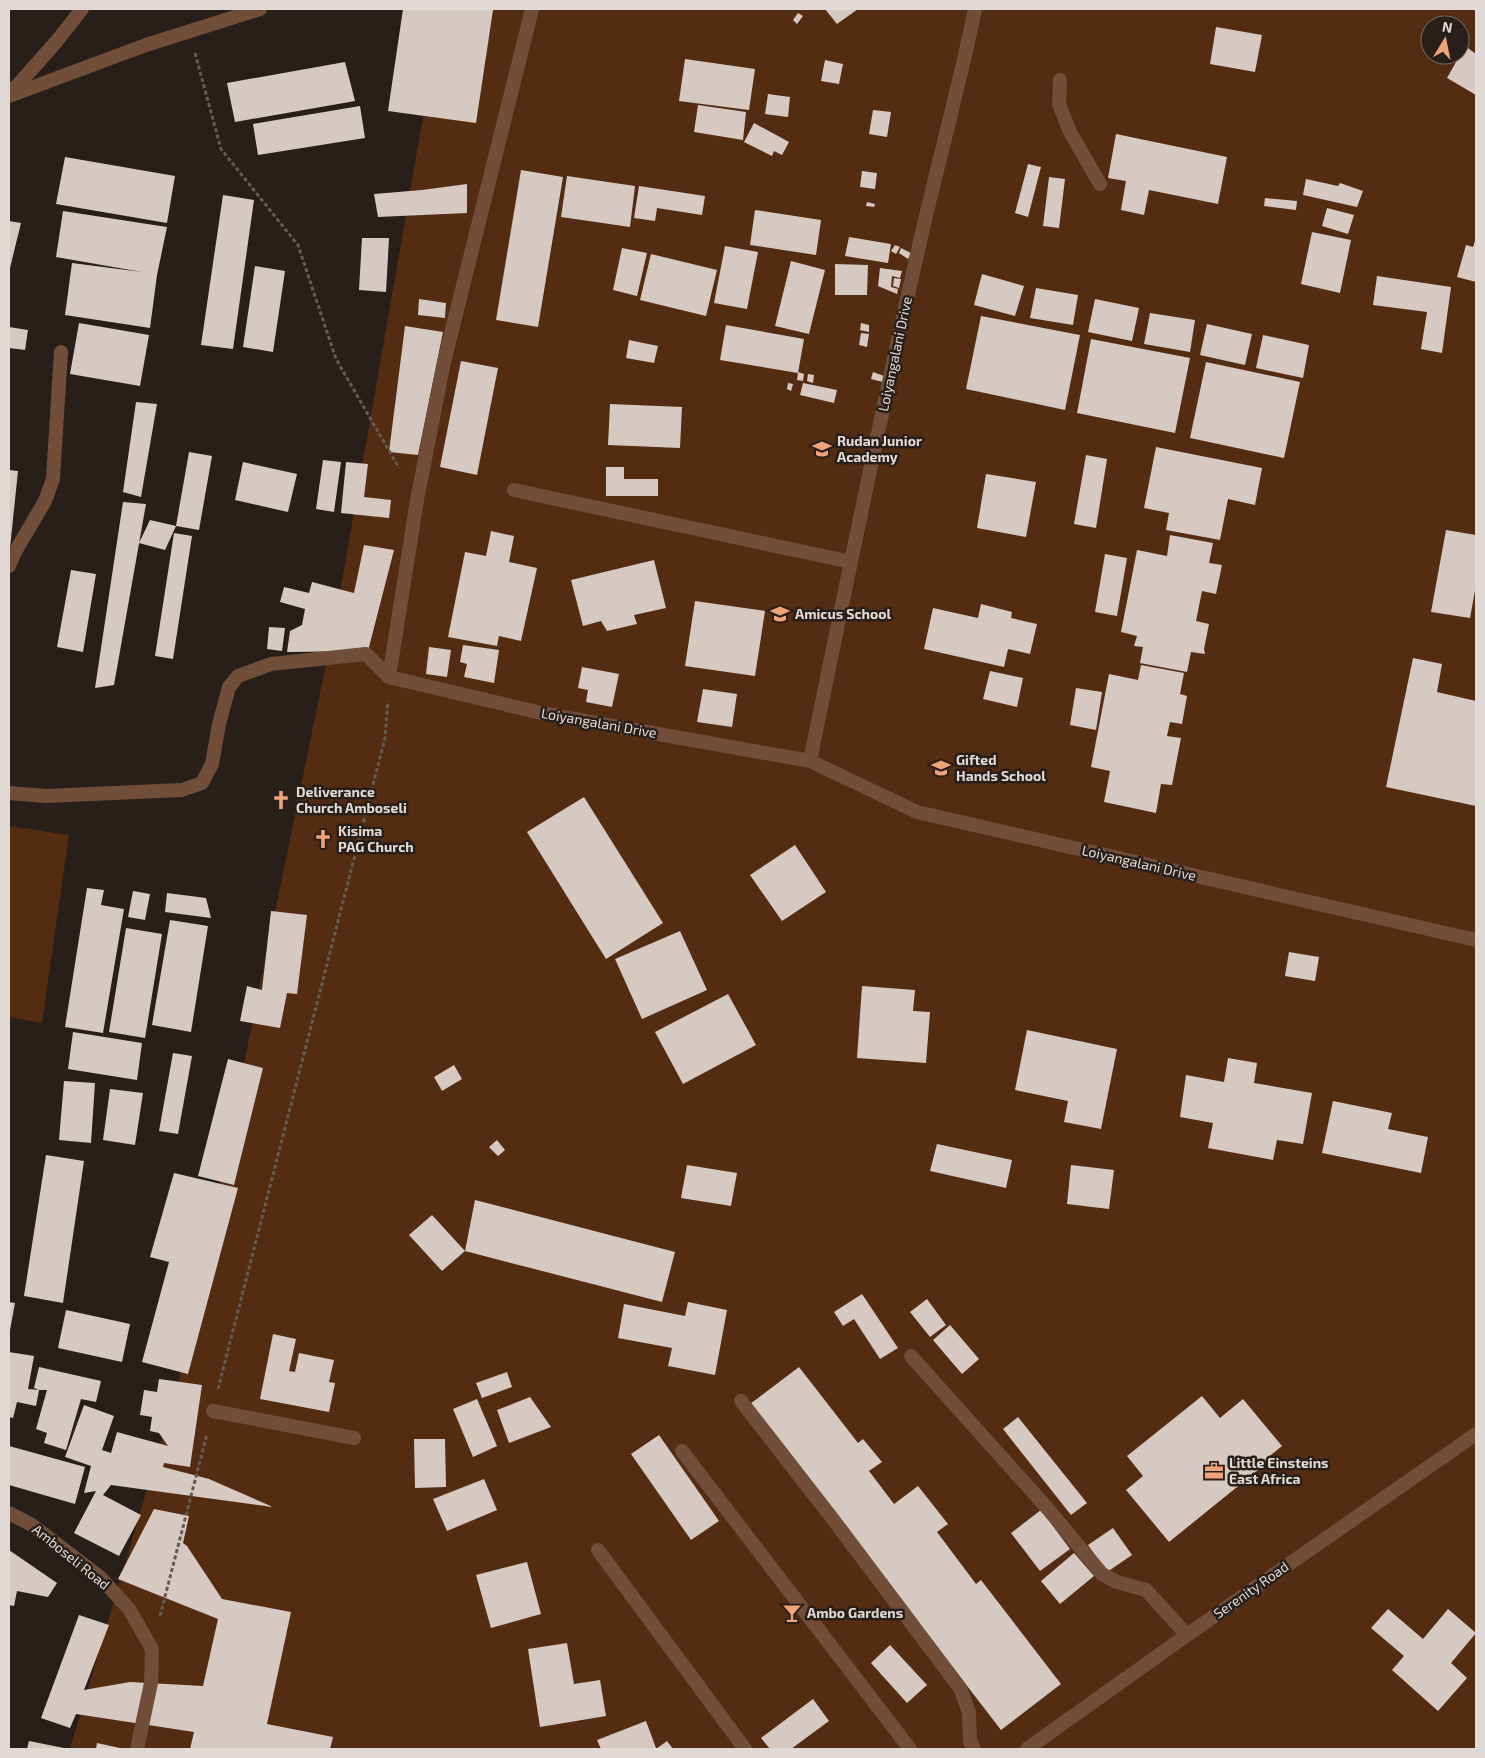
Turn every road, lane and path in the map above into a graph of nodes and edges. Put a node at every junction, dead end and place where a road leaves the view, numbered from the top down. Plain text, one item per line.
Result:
1 (82, 9) edge
2 (260, 9) edge
3 (532, 9) edge
4 (975, 9) edge
5 (189, 32) junction
6 (1060, 80) dead end
7 (9, 91) edge
8 (9, 96) edge
9 (1100, 184) dead end
10 (61, 352) dead end
11 (514, 490) dead end
12 (417, 500) junction
13 (851, 562) junction
14 (9, 566) edge
15 (390, 677) junction
16 (810, 761) junction
17 (9, 793) edge
18 (1476, 940) edge
19 (912, 1356) dead end
20 (741, 1401) dead end
21 (213, 1411) junction
22 (1476, 1434) edge
23 (354, 1438) dead end
24 (682, 1452) dead end
25 (9, 1514) edge
26 (598, 1550) dead end
27 (1186, 1635) junction
28 (152, 1648) junction
29 (137, 1749) edge
30 (745, 1749) edge
31 (910, 1749) edge
32 (974, 1749) edge
33 (1027, 1749) edge

1 - 7 street
2 - 5 street
3 - 12 street
4 - 13 street, Loiyangalani Drive
5 - 8 street
5 - 12 path
6 - 9 street
10 - 14 street
11 - 13 street
12 - 15 street
13 - 16 street, Loiyangalani Drive
15 - 16 street, Loiyangalani Drive
15 - 17 street
15 - 21 path
16 - 18 street, Loiyangalani Drive
19 - 27 street
20 - 32 street
21 - 23 street
21 - 28 path
22 - 27 street, Serenity Road
24 - 31 street
25 - 28 street, Amboseli Road
26 - 30 street
27 - 33 street, Serenity Road
28 - 29 street

